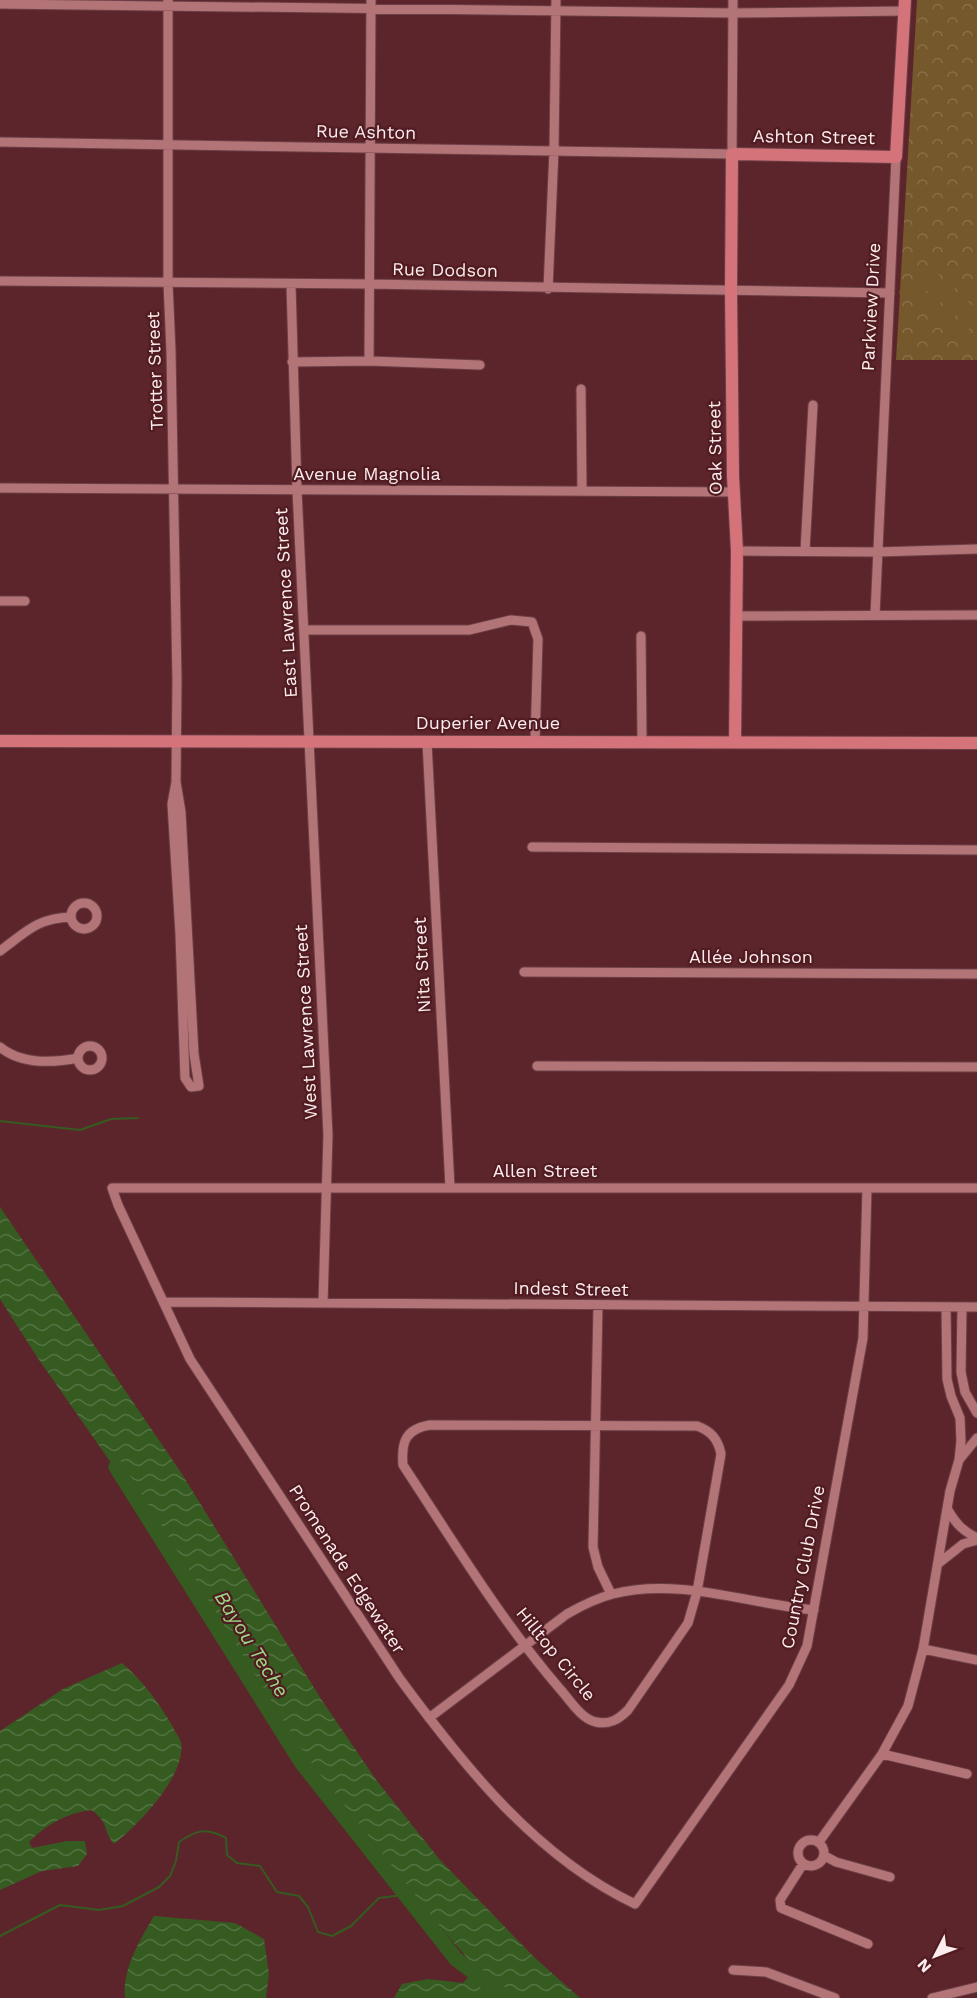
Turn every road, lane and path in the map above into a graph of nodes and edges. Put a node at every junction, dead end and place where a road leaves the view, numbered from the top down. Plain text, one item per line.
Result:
1 (733, 0) edge
2 (168, 3) edge
3 (0, 4) edge
4 (371, 4) edge
5 (556, 5) edge
6 (905, 6) edge
7 (733, 13) junction
8 (0, 142) edge
9 (168, 145) junction
10 (370, 149) junction
11 (554, 150) junction
12 (732, 154) junction
13 (897, 157) junction
14 (0, 281) edge
15 (168, 284) junction
16 (369, 284) junction
17 (291, 285) junction
18 (548, 289) junction
19 (730, 290) junction
20 (890, 293) junction
21 (369, 361) junction
22 (292, 362) junction
23 (480, 365) dead end
24 (581, 389) dead end
25 (813, 405) dead end
26 (0, 488) edge
27 (174, 489) junction
28 (297, 490) junction
29 (582, 491) junction
30 (734, 492) junction
31 (977, 549) edge
32 (737, 551) junction
33 (805, 551) junction
34 (877, 552) junction
35 (0, 601) edge
36 (25, 601) dead end
37 (875, 615) junction
38 (977, 615) edge
39 (736, 616) junction
40 (304, 630) junction
41 (641, 636) dead end
42 (308, 740) junction
43 (0, 741) edge
44 (176, 741) junction
45 (535, 741) junction
46 (642, 741) junction
47 (427, 742) junction
48 (735, 742) junction
49 (977, 742) edge
50 (532, 847) dead end
51 (977, 850) edge
52 (71, 917) dead end
53 (0, 951) edge
54 (524, 972) dead end
55 (977, 974) edge
56 (189, 1032) junction
57 (0, 1047) edge
58 (78, 1058) dead end
59 (537, 1066) dead end
60 (977, 1067) edge
61 (450, 1187) junction
62 (112, 1188) joint
63 (327, 1188) junction
64 (867, 1188) junction
65 (977, 1188) edge
66 (164, 1302) junction
67 (323, 1303) junction
68 (864, 1305) junction
69 (598, 1306) junction
70 (946, 1307) junction
71 (962, 1307) junction
72 (977, 1307) edge
73 (977, 1413) edge
74 (960, 1418) junction
75 (594, 1426) junction
76 (977, 1438) edge
77 (959, 1460) junction
78 (948, 1510) junction
79 (977, 1539) edge
80 (939, 1563) junction
81 (697, 1592) junction
82 (611, 1594) junction
83 (814, 1610) junction
84 (524, 1645) junction
85 (923, 1649) junction
86 (977, 1660) edge
87 (429, 1718) junction
88 (882, 1754) junction
89 (967, 1774) dead end
90 (819, 1842) junction
91 (825, 1856) junction
92 (803, 1864) junction
93 (890, 1877) dead end
94 (635, 1904) joint
95 (868, 1944) dead end
96 (734, 1970) dead end
97 (977, 1987) edge
98 (835, 1998) edge
99 (932, 1998) edge

1 - 7 street
2 - 3 street
2 - 4 street
2 - 9 street, Trotter Street
4 - 5 street
4 - 10 street
5 - 7 street
5 - 11 street
6 - 7 street
6 - 13 main road, Parkview Drive
7 - 12 street
8 - 9 street, Rue Ashton
9 - 10 street, Rue Ashton
9 - 15 street, Trotter Street
10 - 11 street, Rue Ashton
10 - 16 street
11 - 12 street, Rue Ashton
11 - 18 street
12 - 13 main road, Ashton Street
12 - 19 main road, Oak Street
13 - 20 street, Parkview Drive
14 - 15 street, Rue Dodson
15 - 17 street, Rue Dodson
15 - 27 street, Trotter Street
16 - 17 street, Rue Dodson
16 - 18 street, Rue Dodson
16 - 21 street
17 - 22 street, East Lawrence Street
18 - 19 street, Rue Dodson
19 - 20 street, Rue Dodson
19 - 30 main road, Oak Street
20 - 34 street, Parkview Drive
21 - 22 street
21 - 23 street
22 - 28 street, East Lawrence Street
24 - 29 street
25 - 33 street
26 - 27 street, Avenue Magnolia
27 - 28 street, Avenue Magnolia
27 - 44 street, Trotter Street
28 - 29 street, Avenue Magnolia
28 - 40 street, East Lawrence Street
29 - 30 street, Avenue Magnolia
30 - 32 main road, Oak Street
31 - 34 street
32 - 33 street
32 - 39 main road, Oak Street
33 - 34 street
34 - 37 street, Parkview Drive
35 - 36 street
37 - 38 street
37 - 39 street
39 - 48 main road, Oak Street
40 - 42 street, East Lawrence Street
40 - 45 street
41 - 46 street
42 - 44 main road, Duperier Avenue
42 - 47 main road, Duperier Avenue
42 - 63 street, West Lawrence Street
43 - 44 main road, Duperier Avenue
44 - 56 street, Trotter Street
45 - 46 main road, Duperier Avenue
45 - 47 main road, Duperier Avenue
46 - 48 main road, Duperier Avenue
47 - 61 street, Nita Street
48 - 49 main road, Duperier Avenue
50 - 51 street
52 - 53 street
54 - 55 street, Allée Johnson
56 - 56 street
57 - 58 street
59 - 60 street
61 - 63 street, Allen Street
61 - 64 street, Allen Street
62 - 63 street, Allen Street
62 - 66 street, Promenade Edgewater
63 - 67 street, West Lawrence Street
64 - 65 street, Allen Street
64 - 68 street, Country Club Drive
66 - 67 street, Indest Street
66 - 87 street, Promenade Edgewater
67 - 69 street, Indest Street
68 - 69 street, Indest Street
68 - 70 street, Indest Street
68 - 83 street, Country Club Drive
69 - 75 street
70 - 71 street, Indest Street
70 - 74 street
71 - 72 street, Indest Street
71 - 73 street
73 - 74 street
74 - 77 street
75 - 81 street, Hilltop Circle
75 - 82 street
75 - 84 street, Hilltop Circle
76 - 77 street
77 - 78 street
78 - 79 street
78 - 80 street
79 - 80 street
80 - 85 street
81 - 82 street
81 - 83 street
81 - 84 street, Hilltop Circle
82 - 84 street
83 - 94 street, Country Club Drive
84 - 87 street
85 - 86 street
85 - 88 street
87 - 94 street, Promenade Edgewater
88 - 89 street
88 - 90 street
90 - 91 street
90 - 92 street
91 - 92 street
91 - 93 street
92 - 95 street
96 - 98 street
97 - 99 street

